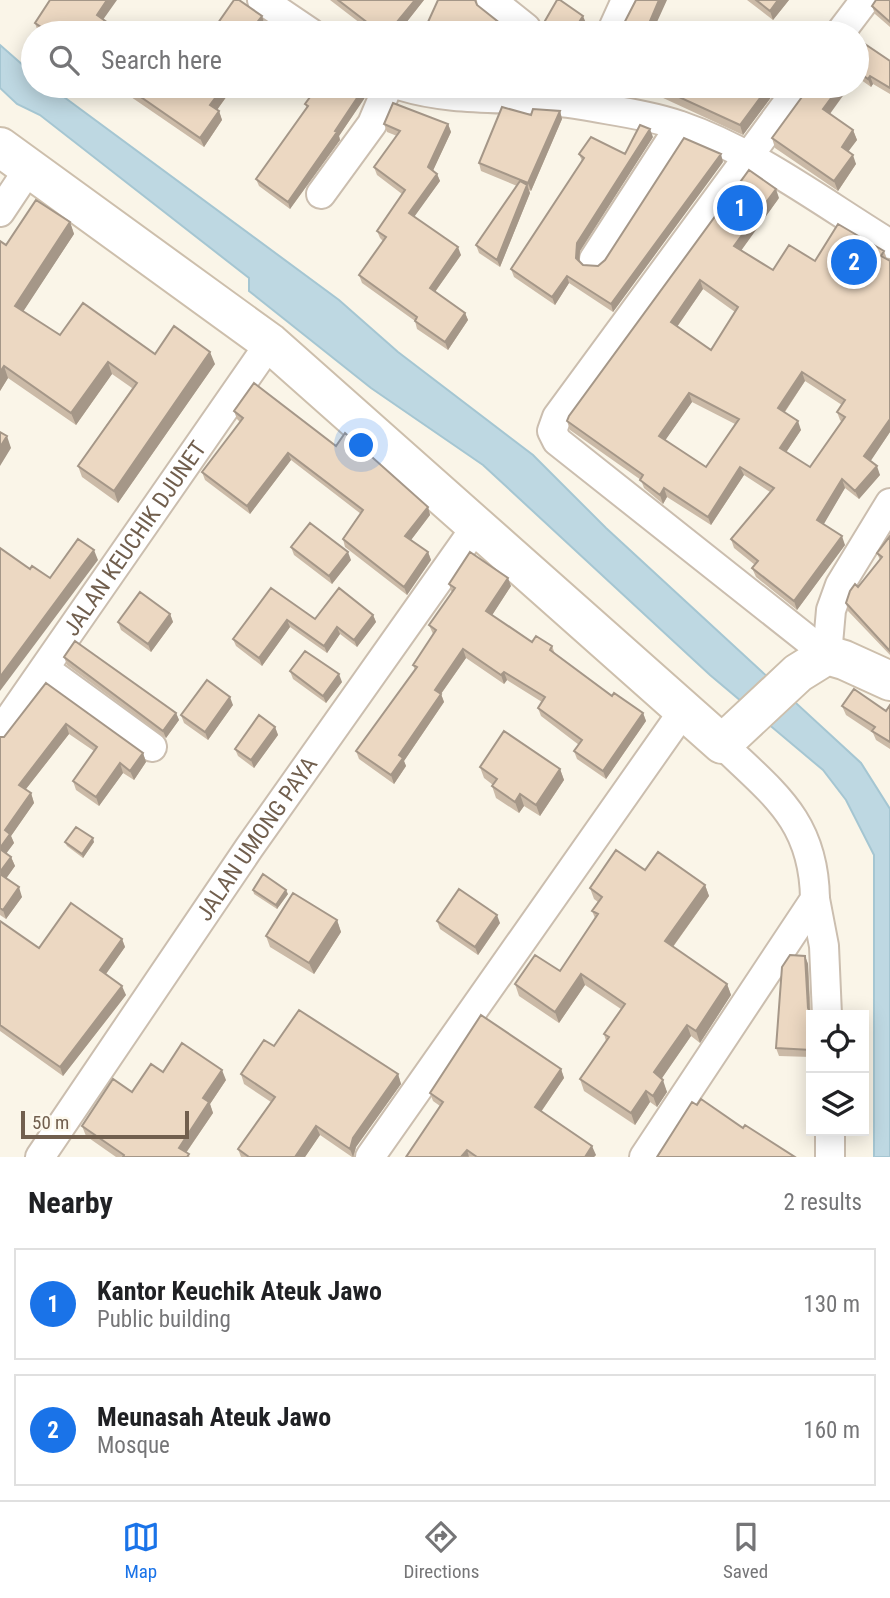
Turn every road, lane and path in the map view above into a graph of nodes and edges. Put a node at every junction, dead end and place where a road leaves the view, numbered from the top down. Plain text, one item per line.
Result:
1 (262, 0) edge
2 (491, 0) edge
3 (626, 0) edge
4 (866, 0) edge
5 (293, 21) edge
6 (517, 21) edge
7 (616, 21) edge
8 (849, 21) edge
9 (383, 98) edge
10 (594, 98) edge
11 (791, 98) edge
12 (680, 126) junction
13 (746, 156) junction
14 (15, 157) edge
15 (321, 194) dead end
16 (0, 212) edge
17 (890, 244) edge
18 (594, 259) dead end
19 (270, 343) junction
20 (890, 503) edge
21 (478, 524) junction
22 (812, 664) junction
23 (45, 669) junction
24 (890, 681) edge
25 (684, 710) junction
26 (0, 732) edge
27 (729, 737) junction
28 (152, 747) dead end
29 (815, 899) junction
30 (827, 1010) edge
31 (830, 1136) edge
32 (40, 1157) edge
33 (370, 1157) edge
34 (644, 1157) edge
35 (830, 1157) edge

1 - 5 street
2 - 6 street
3 - 7 street
4 - 8 street
9 - 15 street
10 - 12 street
11 - 13 street
12 - 13 street
12 - 18 street
13 - 17 street
13 - 22 street
14 - 16 street
14 - 19 street
19 - 21 street
19 - 23 street, JALAN KEUCHIK DJUNET
20 - 22 street
21 - 25 street
21 - 32 street, JALAN UMONG PAYA
22 - 24 street
22 - 27 street
23 - 26 street, JALAN KEUCHIK DJUNET
23 - 28 street
25 - 27 street
25 - 33 street
27 - 29 street
29 - 30 street
29 - 34 street
31 - 35 street

